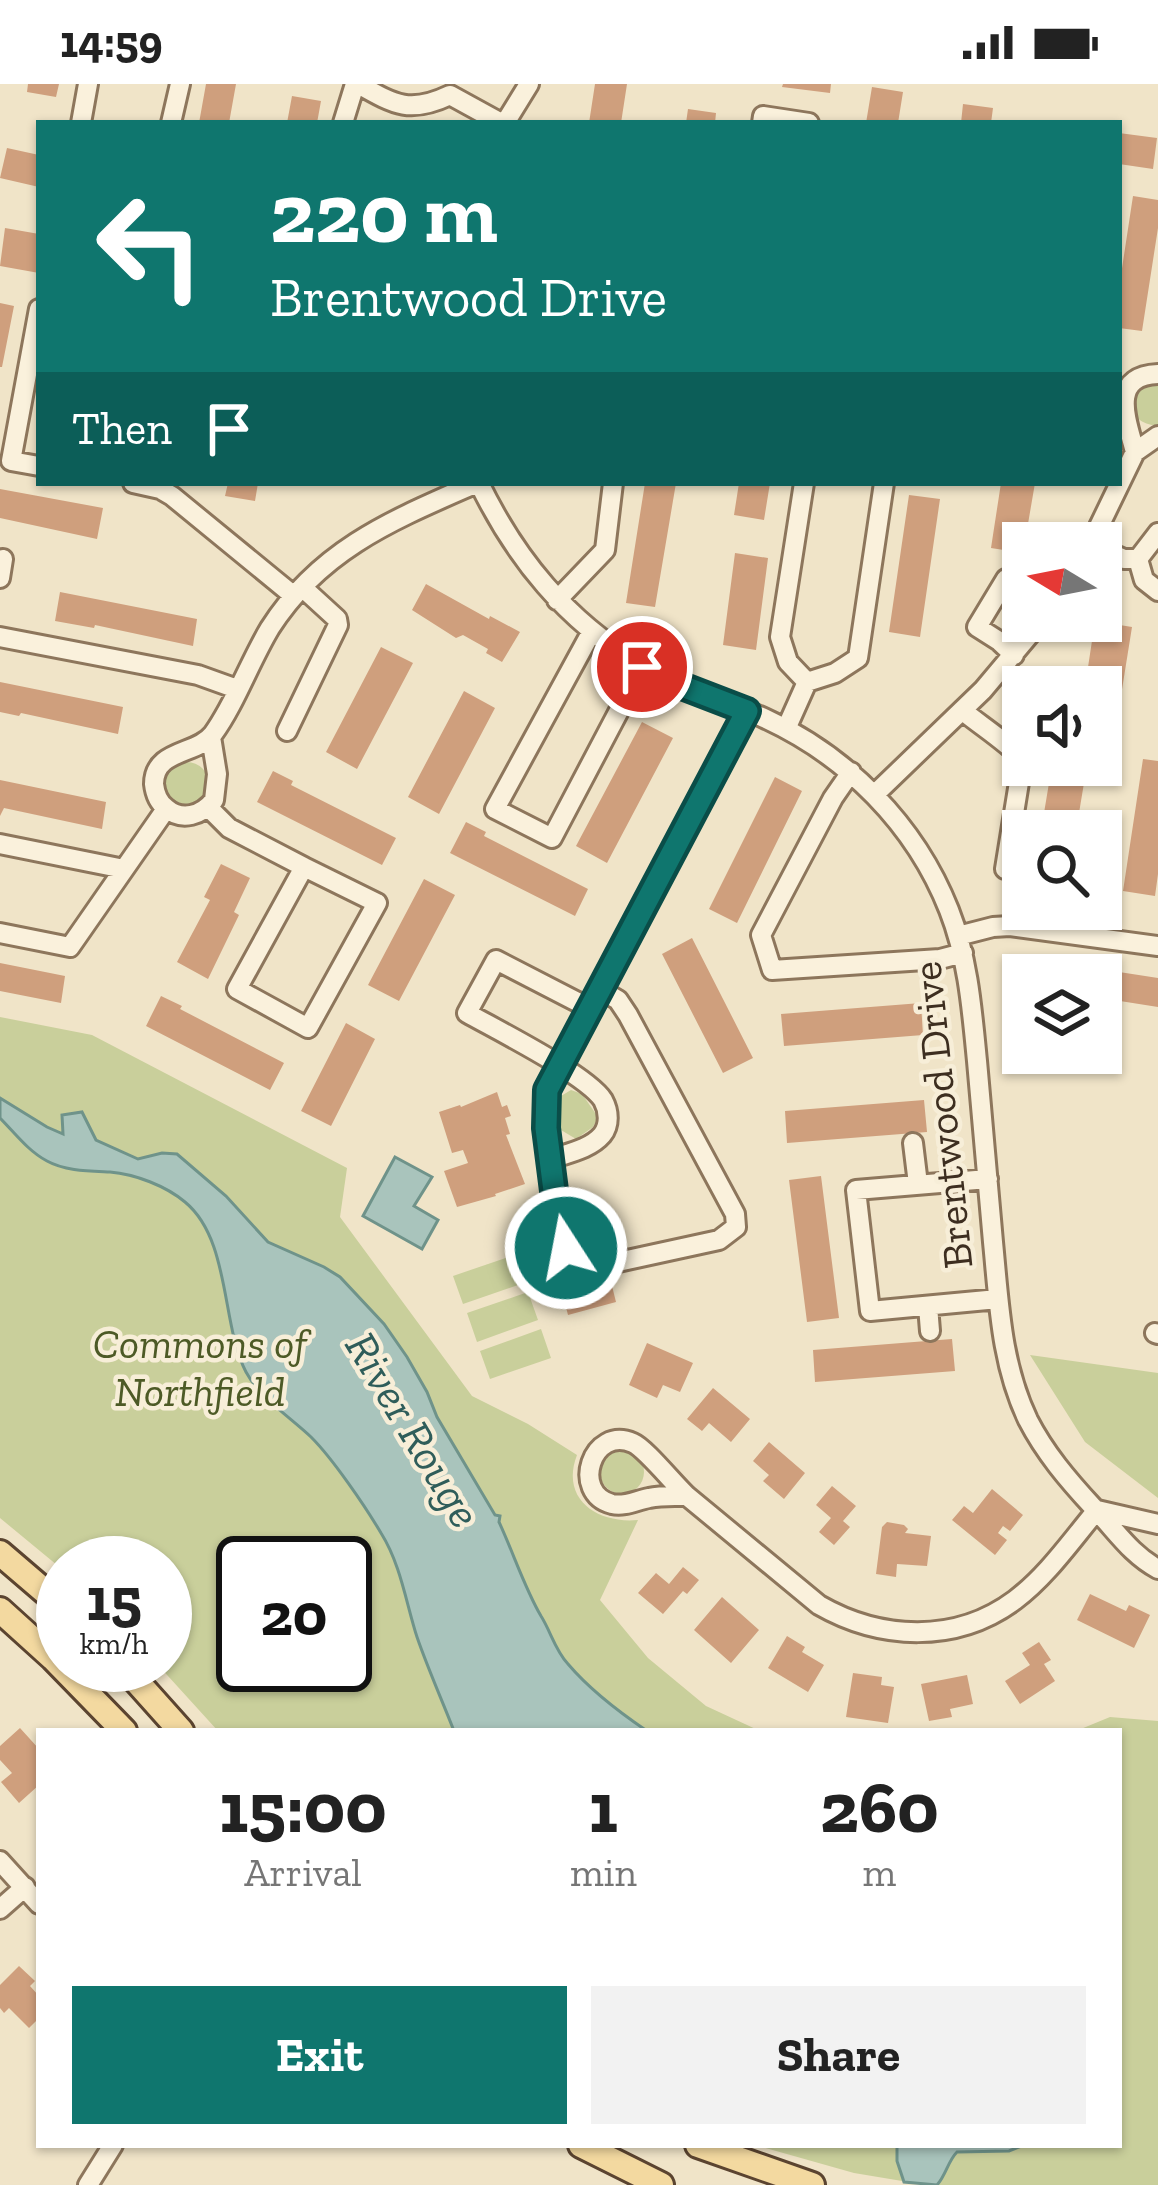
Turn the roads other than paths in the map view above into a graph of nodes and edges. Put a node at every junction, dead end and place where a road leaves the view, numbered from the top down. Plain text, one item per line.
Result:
1 (88, 84) edge
2 (179, 84) edge
3 (356, 84) edge
4 (529, 84) edge
5 (451, 90) edge
6 (82, 120) edge
7 (172, 120) edge
8 (344, 120) edge
9 (498, 120) edge
10 (505, 120) edge
11 (762, 120) edge
12 (789, 120) edge
13 (36, 325) edge
14 (1158, 374) edge
15 (1123, 389) edge
16 (1158, 436) edge
17 (1135, 452) junction
18 (36, 465) edge
19 (1122, 479) edge
20 (149, 486) edge
21 (471, 486) edge
22 (480, 486) edge
23 (613, 486) edge
24 (804, 486) edge
25 (884, 486) edge
26 (1119, 486) edge
27 (1101, 522) edge
28 (1158, 533) edge
29 (1122, 558) edge
30 (1138, 559) junction
31 (1002, 586) edge
32 (1158, 591) edge
33 (298, 592) junction
34 (556, 600) junction
35 (592, 631) junction
36 (0, 637) edge
37 (1024, 642) edge
38 (1014, 655) junction
39 (642, 667) junction
40 (807, 682) junction
41 (237, 689) junction
42 (962, 710) junction
43 (747, 711) junction
44 (786, 729) junction
45 (287, 731) dead end
46 (211, 737) junction
47 (851, 772) junction
48 (874, 795) junction
49 (208, 807) junction
50 (166, 808) junction
51 (1015, 810) edge
52 (0, 844) edge
53 (304, 867) junction
54 (124, 869) junction
55 (0, 933) edge
56 (960, 945) junction
57 (1158, 946) edge
58 (601, 990) junction
59 (591, 1009) junction
60 (560, 1067) junction
61 (913, 1143) dead end
62 (551, 1160) junction
63 (988, 1178) junction
64 (918, 1184) junction
65 (998, 1299) junction
66 (928, 1306) junction
67 (930, 1331) dead end
68 (687, 1496) junction
69 (1097, 1510) junction
70 (1158, 1524) edge
71 (0, 1553) edge
72 (1158, 1569) edge
73 (36, 1584) edge
74 (0, 1610) edge
75 (146, 1692) edge
76 (121, 1728) edge
77 (178, 1728) edge
78 (0, 1861) edge
79 (25, 1887) junction
80 (36, 1900) edge
81 (0, 1909) edge
82 (111, 2148) edge
83 (586, 2148) edge
84 (707, 2148) edge
85 (636, 2179) edge
86 (88, 2185) edge
87 (661, 2185) edge
88 (812, 2185) edge

1 - 6 street
2 - 7 street
3 - 5 street
3 - 8 street
4 - 10 street
5 - 9 street
11 - 12 street
13 - 18 street
14 - 15 street
15 - 17 street
16 - 17 street
17 - 19 street
20 - 33 street
21 - 33 street
22 - 34 street, Brentwood Drive
23 - 34 street
24 - 40 street
25 - 40 street
26 - 27 street
28 - 30 street
29 - 30 street
30 - 32 street
31 - 38 street
33 - 41 street
33 - 45 street
34 - 35 street, Brentwood Drive
35 - 39 street, Brentwood Drive
35 - 39 street
36 - 41 street
37 - 38 street
38 - 42 street
39 - 43 street, Brentwood Drive
40 - 44 street
41 - 46 street
42 - 48 street
42 - 51 street
43 - 44 street, Brentwood Drive
43 - 58 street
44 - 47 street, Brentwood Drive
46 - 49 street
46 - 50 street
47 - 48 street, Brentwood Drive
47 - 56 street
48 - 56 street, Brentwood Drive
49 - 50 street
49 - 53 street
50 - 54 street
52 - 54 street
53 - 53 street
54 - 55 street
56 - 57 street
56 - 63 street, Brentwood Drive
58 - 59 street
58 - 62 street
59 - 60 street
59 - 60 street
60 - 62 street
60 - 62 street
61 - 64 street
63 - 64 street
63 - 65 street, Brentwood Drive
64 - 66 street
65 - 66 street
65 - 69 street, Brentwood Drive
66 - 67 street
68 - 68 street
68 - 69 street
69 - 70 street
69 - 72 street, Brentwood Drive
71 - 73 main road
74 - 76 main road
75 - 77 main road
78 - 79 street
79 - 80 street
79 - 81 street
82 - 86 street
83 - 85 main road
84 - 88 main road
85 - 87 main road

